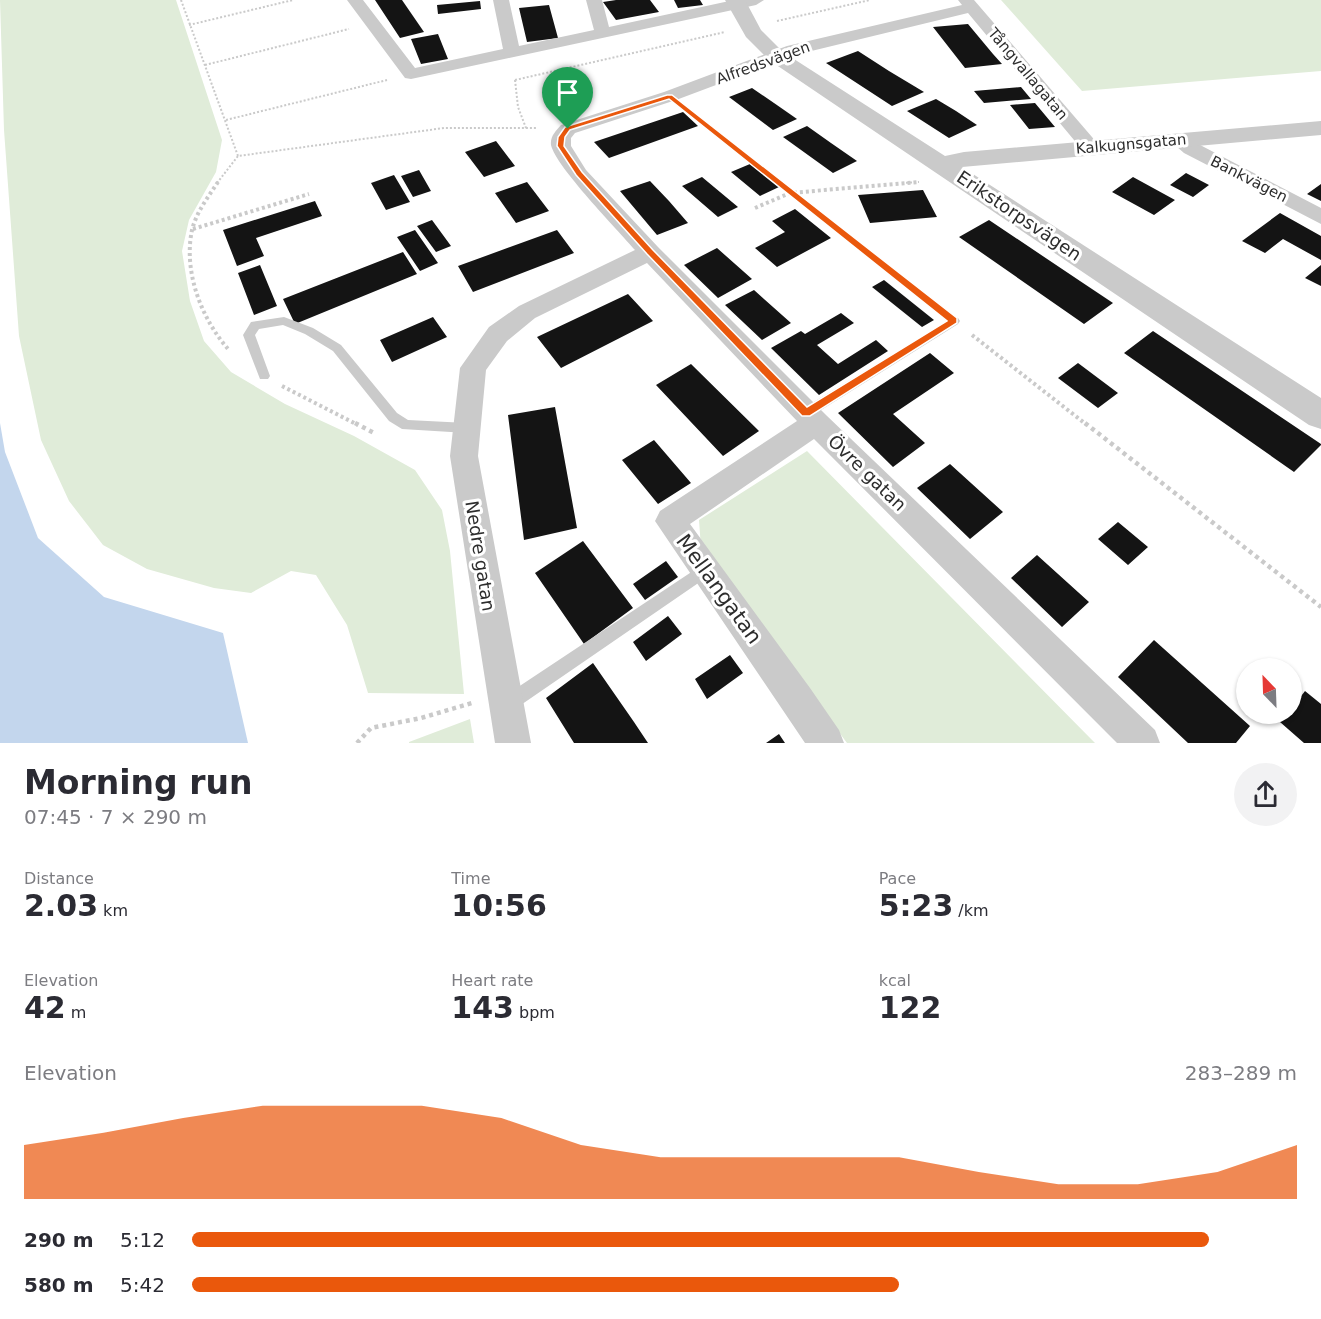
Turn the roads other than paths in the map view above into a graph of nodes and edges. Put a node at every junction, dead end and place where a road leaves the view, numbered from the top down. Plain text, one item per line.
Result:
1 (355, 0) edge
2 (501, 0) edge
3 (594, 0) edge
4 (743, 1) edge
5 (969, 3) edge
6 (603, 33) junction
7 (512, 53) junction
8 (776, 56) junction
9 (1321, 128) edge
10 (565, 133) joint
11 (1179, 140) junction
12 (1090, 148) junction
13 (951, 171) junction
14 (1321, 217) edge
15 (650, 252) junction
16 (954, 321) road end
17 (264, 376) dead end
18 (1321, 415) edge
19 (811, 418) junction
20 (467, 428) junction
21 (705, 570) junction
22 (505, 699) junction
23 (513, 743) edge
24 (826, 743) edge
25 (1142, 743) edge

1 - 7 street
2 - 7 street
3 - 6 street
4 - 6 street
4 - 8 street, Erikstorpsvägen
5 - 8 street, Alfredsvägen
5 - 12 street, Tångvallagatan
6 - 7 street
8 - 10 street, Alfredsvägen
8 - 13 street, Erikstorpsvägen
9 - 11 street, Kalkugnsgatan
10 - 15 street, Övre gatan
11 - 12 street, Kalkugnsgatan
11 - 14 street, Bankvägen
12 - 13 street, Kalkugnsgatan
13 - 18 street, Erikstorpsvägen
15 - 19 street, Övre gatan
15 - 20 street, Nedre gatan
16 - 19 lane
17 - 20 lane
19 - 21 street, Mellangatan
19 - 25 street, Övre gatan
20 - 22 street, Nedre gatan
21 - 22 lane
21 - 24 street, Mellangatan
22 - 23 street, Nedre gatan

